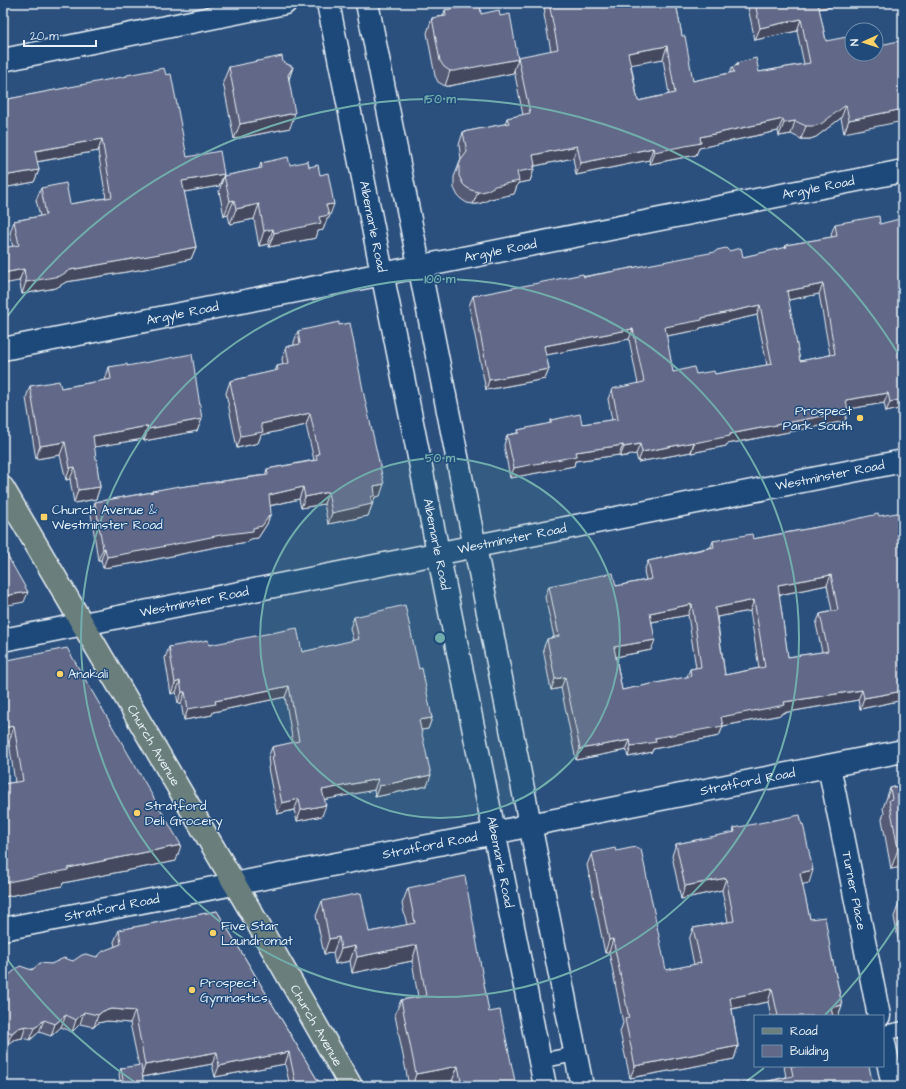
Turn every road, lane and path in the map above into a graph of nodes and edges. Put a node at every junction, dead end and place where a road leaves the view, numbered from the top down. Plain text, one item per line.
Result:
1 (285, 3) edge
2 (328, 3) edge
3 (367, 3) edge
4 (3, 60) edge
5 (903, 171) edge
6 (419, 267) junction
7 (382, 274) junction
8 (3, 349) edge
9 (903, 461) edge
10 (3, 488) edge
11 (475, 546) junction
12 (438, 553) junction
13 (83, 624) junction
14 (3, 640) edge
15 (903, 751) edge
16 (829, 766) junction
17 (530, 825) junction
18 (495, 833) junction
19 (234, 884) junction
20 (3, 929) edge
21 (879, 1015) edge
22 (903, 1028) edge
23 (884, 1033) edge
24 (884, 1043) edge
25 (576, 1054) junction
26 (540, 1061) junction
27 (351, 1086) edge
28 (545, 1086) edge
29 (582, 1086) edge
30 (893, 1086) edge

1 - 4 street
2 - 7 street, Albemarle Road
3 - 6 street
5 - 6 street, Argyle Road
6 - 7 street, Argyle Road
6 - 11 street
7 - 8 street, Argyle Road
7 - 12 street, Albemarle Road
9 - 11 street, Westminster Road
10 - 13 main road, Church Avenue
11 - 12 street, Westminster Road
11 - 17 street
12 - 13 street, Westminster Road
12 - 18 street, Albemarle Road
13 - 14 street, Westminster Road
13 - 19 main road, Church Avenue
15 - 16 street, Stratford Road
16 - 17 street, Stratford Road
16 - 21 street, Turner Place
17 - 18 street, Stratford Road
17 - 25 street
18 - 19 street, Stratford Road
18 - 26 street, Albemarle Road
19 - 20 street, Stratford Road
19 - 27 main road, Church Avenue
22 - 23 lane
24 - 30 street
25 - 26 lane
25 - 29 street
26 - 28 street, Albemarle Road

